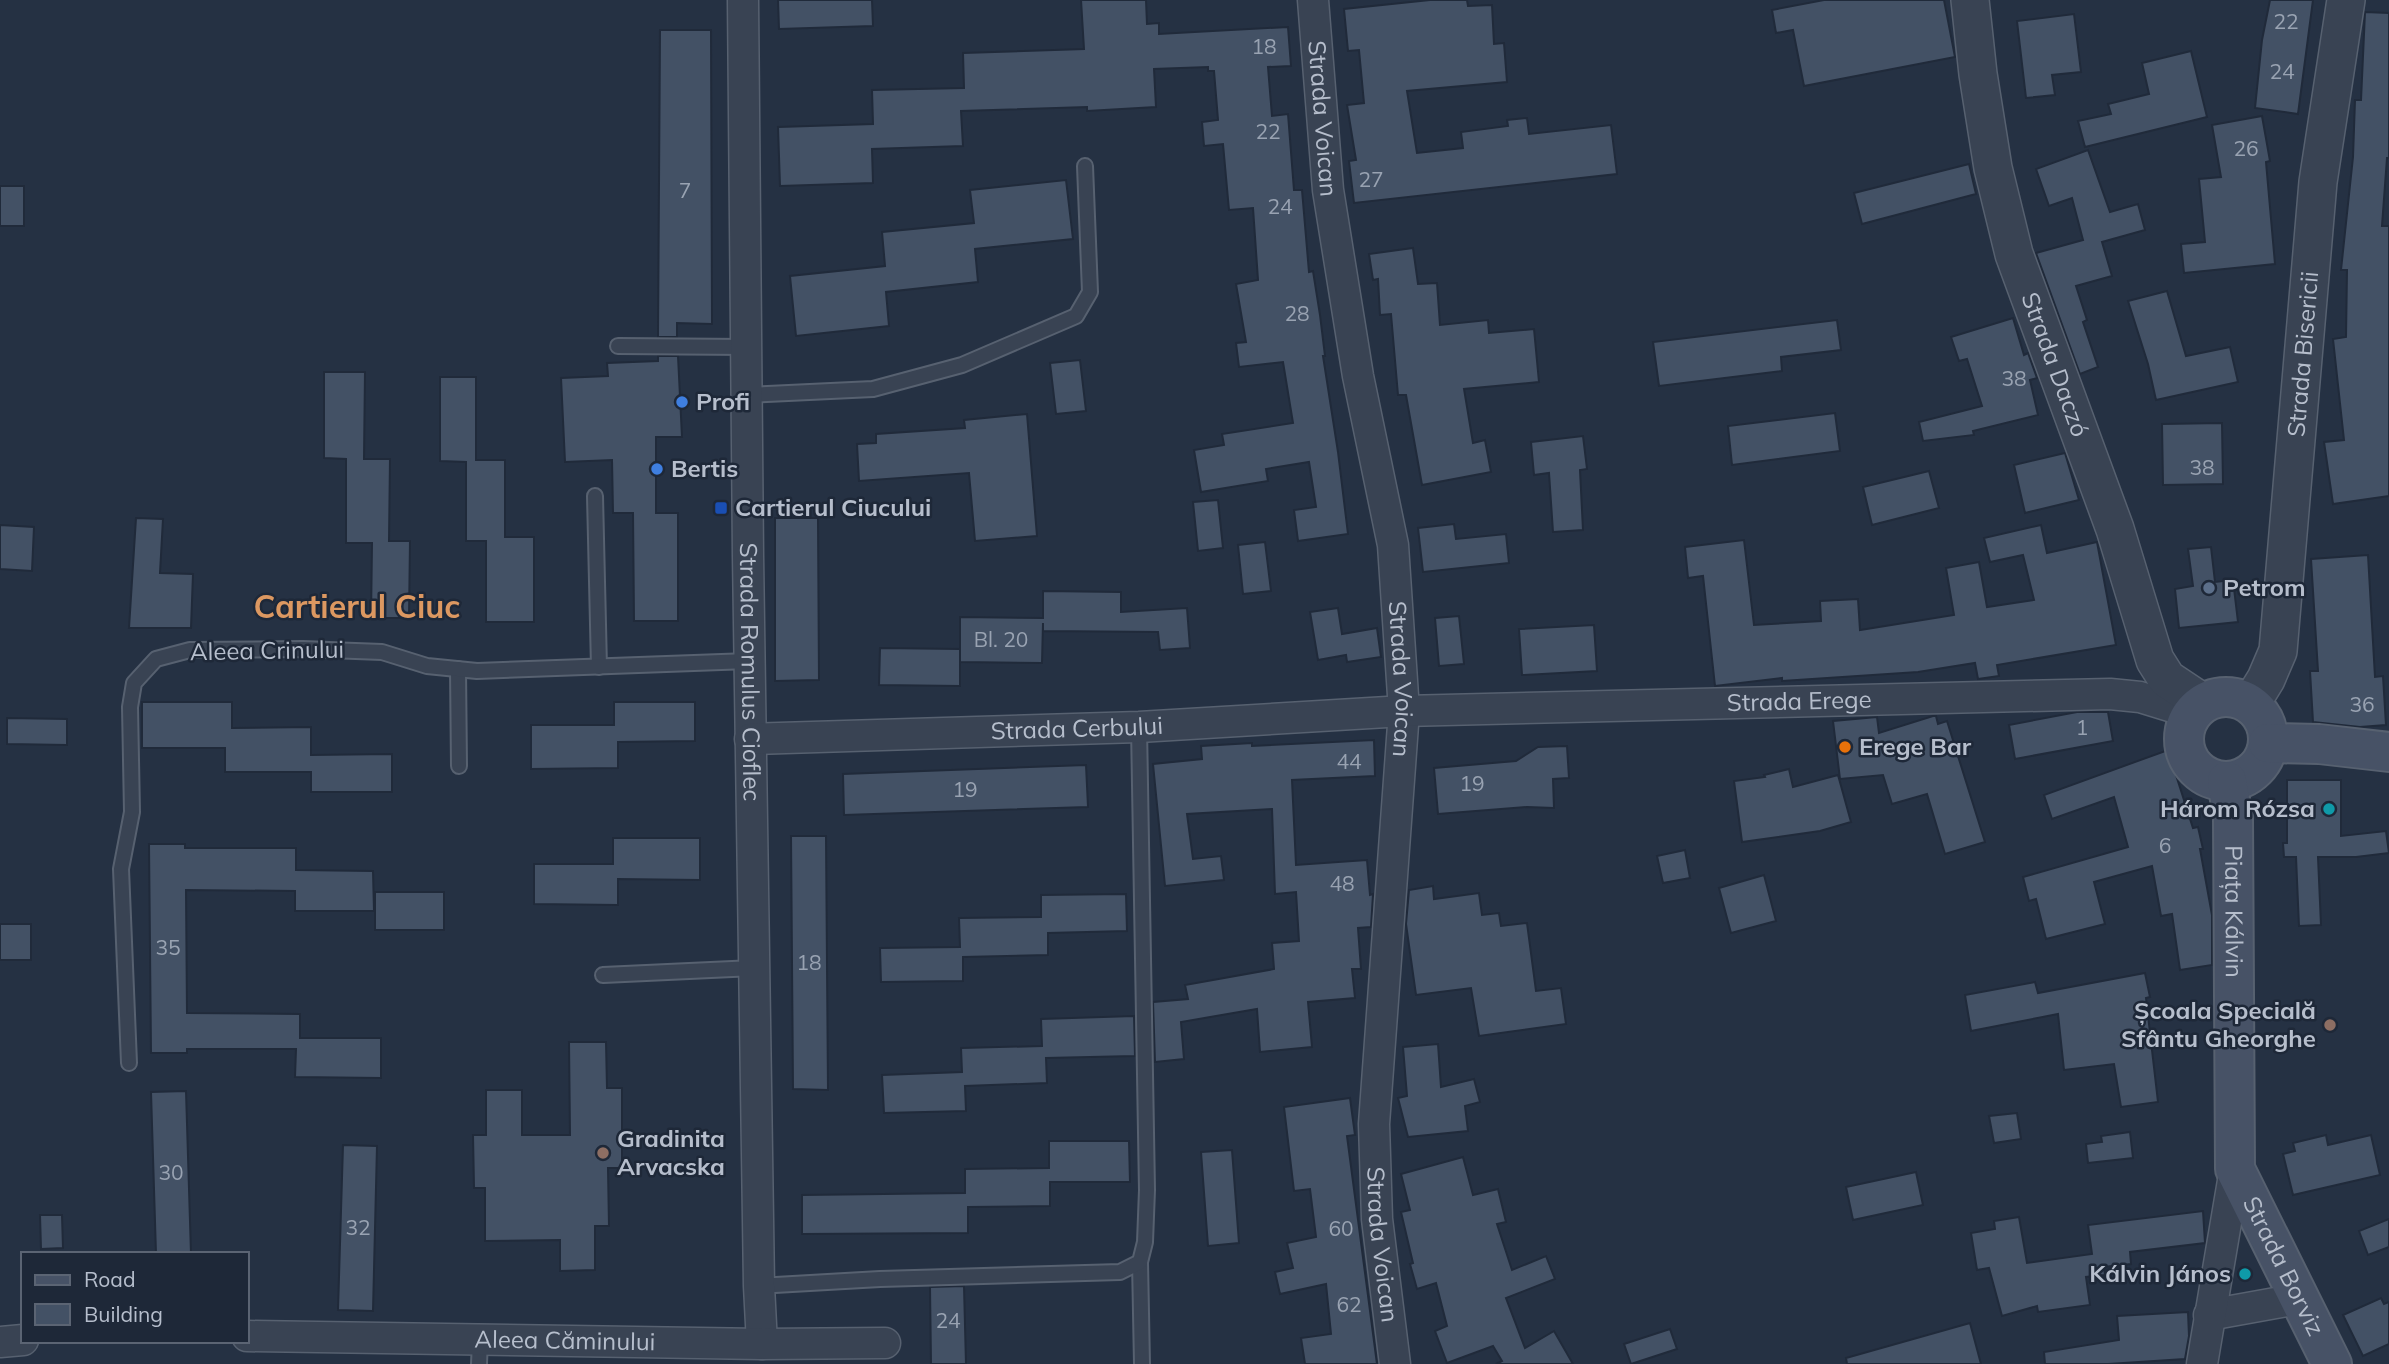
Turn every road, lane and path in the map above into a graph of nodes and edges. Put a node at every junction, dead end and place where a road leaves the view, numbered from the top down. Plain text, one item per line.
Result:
1 (743, 0) edge
2 (1313, 0) edge
3 (1970, 0) edge
4 (2346, 0) edge
5 (1085, 166) dead end
6 (618, 346) dead end
7 (747, 347) junction
8 (748, 395) junction
9 (595, 496) dead end
10 (749, 661) junction
11 (599, 667) junction
12 (458, 669) junction
13 (2250, 705) junction
14 (2198, 708) junction
15 (1404, 711) junction
16 (1139, 727) junction
17 (750, 740) junction
18 (2268, 743) junction
19 (2389, 752) edge
20 (459, 766) dead end
21 (2227, 781) junction
22 (754, 968) junction
23 (603, 975) dead end
24 (128, 1063) dead end
25 (2235, 1169) junction
26 (1140, 1262) junction
27 (759, 1286) junction
28 (2298, 1299) junction
29 (2209, 1315) junction
30 (248, 1336) edge
31 (21, 1340) edge
32 (0, 1342) edge
33 (886, 1343) dead end
34 (762, 1344) junction
35 (480, 1352) edge
36 (1142, 1364) edge
37 (1395, 1364) edge
38 (2202, 1364) edge
39 (2332, 1364) edge

1 - 7 street, Strada Romulus Cioflec
2 - 15 street, Strada Voican
3 - 14 street, Strada Daczó
4 - 13 street, Strada Bisericii
5 - 8 lane
6 - 7 lane
7 - 8 street, Strada Romulus Cioflec
8 - 10 street, Strada Romulus Cioflec
9 - 11 lane
10 - 11 lane, Aleea Crinului
10 - 17 street, Strada Romulus Cioflec
11 - 12 lane, Aleea Crinului
12 - 20 lane
12 - 24 lane, Aleea Crinului
13 - 14 main road
13 - 18 main road
14 - 15 street, Strada Erege
14 - 21 main road
15 - 16 street, Strada Cerbului
15 - 37 street, Strada Voican
16 - 17 street, Strada Cerbului
16 - 26 lane
17 - 22 street, Strada Romulus Cioflec
18 - 19 main road
18 - 21 main road
21 - 25 main road, Piața Kálvin
22 - 23 lane
22 - 27 street, Strada Romulus Cioflec
25 - 28 main road, Strada Borviz
25 - 29 street
26 - 27 lane
26 - 36 lane
27 - 34 street, Strada Romulus Cioflec
28 - 29 street
28 - 39 main road, Strada Borviz
29 - 38 street
30 - 35 street, Aleea Căminului
31 - 32 street
33 - 34 street, Aleea Căminului
34 - 35 street, Aleea Căminului

